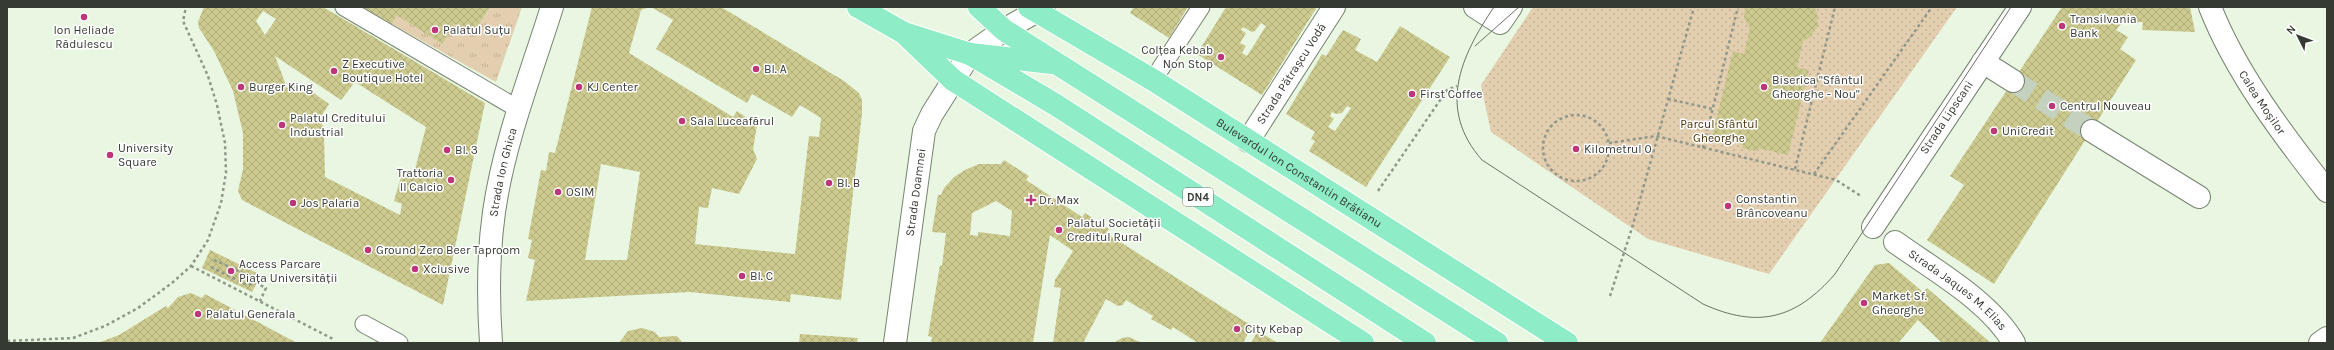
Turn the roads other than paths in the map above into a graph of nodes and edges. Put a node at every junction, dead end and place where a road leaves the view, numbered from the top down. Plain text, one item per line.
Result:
1 (344, 7) edge
2 (552, 7) edge
3 (858, 7) edge
4 (979, 7) edge
5 (1201, 7) edge
6 (1334, 7) edge
7 (1475, 7) edge
8 (2020, 7) edge
9 (2210, 7) edge
10 (1037, 8) edge
11 (1506, 15) edge
12 (1004, 30) junction
13 (904, 33) junction
14 (970, 54) junction
15 (1983, 62) junction
16 (1059, 64) junction
17 (953, 80) junction
18 (1152, 80) junction
19 (2013, 81) tunnel mouth
20 (520, 110) junction
21 (2092, 132) tunnel mouth
22 (1248, 141) junction
23 (2327, 191) edge
24 (2199, 197) dead end
25 (1878, 219) road end
26 (1895, 242) dead end
27 (364, 324) dead end
28 (2327, 338) edge
29 (399, 343) edge
30 (491, 343) edge
31 (895, 343) edge
32 (1363, 343) edge
33 (1425, 343) edge
34 (1497, 343) edge
35 (1566, 343) edge
36 (2014, 343) edge
37 (2320, 343) edge

1 - 20 lane
2 - 20 street, Strada Ion Ghica
3 - 13 main road, DN4
4 - 12 main road
5 - 18 lane
6 - 22 street, Strada Pătrașcu Vodă
7 - 11 street
8 - 15 street, Strada Lipscani
9 - 23 street, Calea Moșilor
10 - 12 street
10 - 18 main road, Bulevardul Ion Constantin Brătianu
12 - 14 street
12 - 16 main road
13 - 14 main road, DN4
13 - 17 main road, DN4
14 - 16 main road
14 - 17 street, Strada Doamnei
14 - 33 main road, DN4
15 - 19 street
15 - 25 street, Strada Lipscani
16 - 34 main road
17 - 31 street, Strada Doamnei
17 - 32 main road, DN4
18 - 22 main road, Bulevardul Ion Constantin Brătianu
20 - 30 street, Strada Ion Ghica
21 - 24 street
22 - 35 main road, Bulevardul Ion Constantin Brătianu
26 - 36 street, Strada Jaques M. Elias
27 - 29 lane
28 - 37 street

